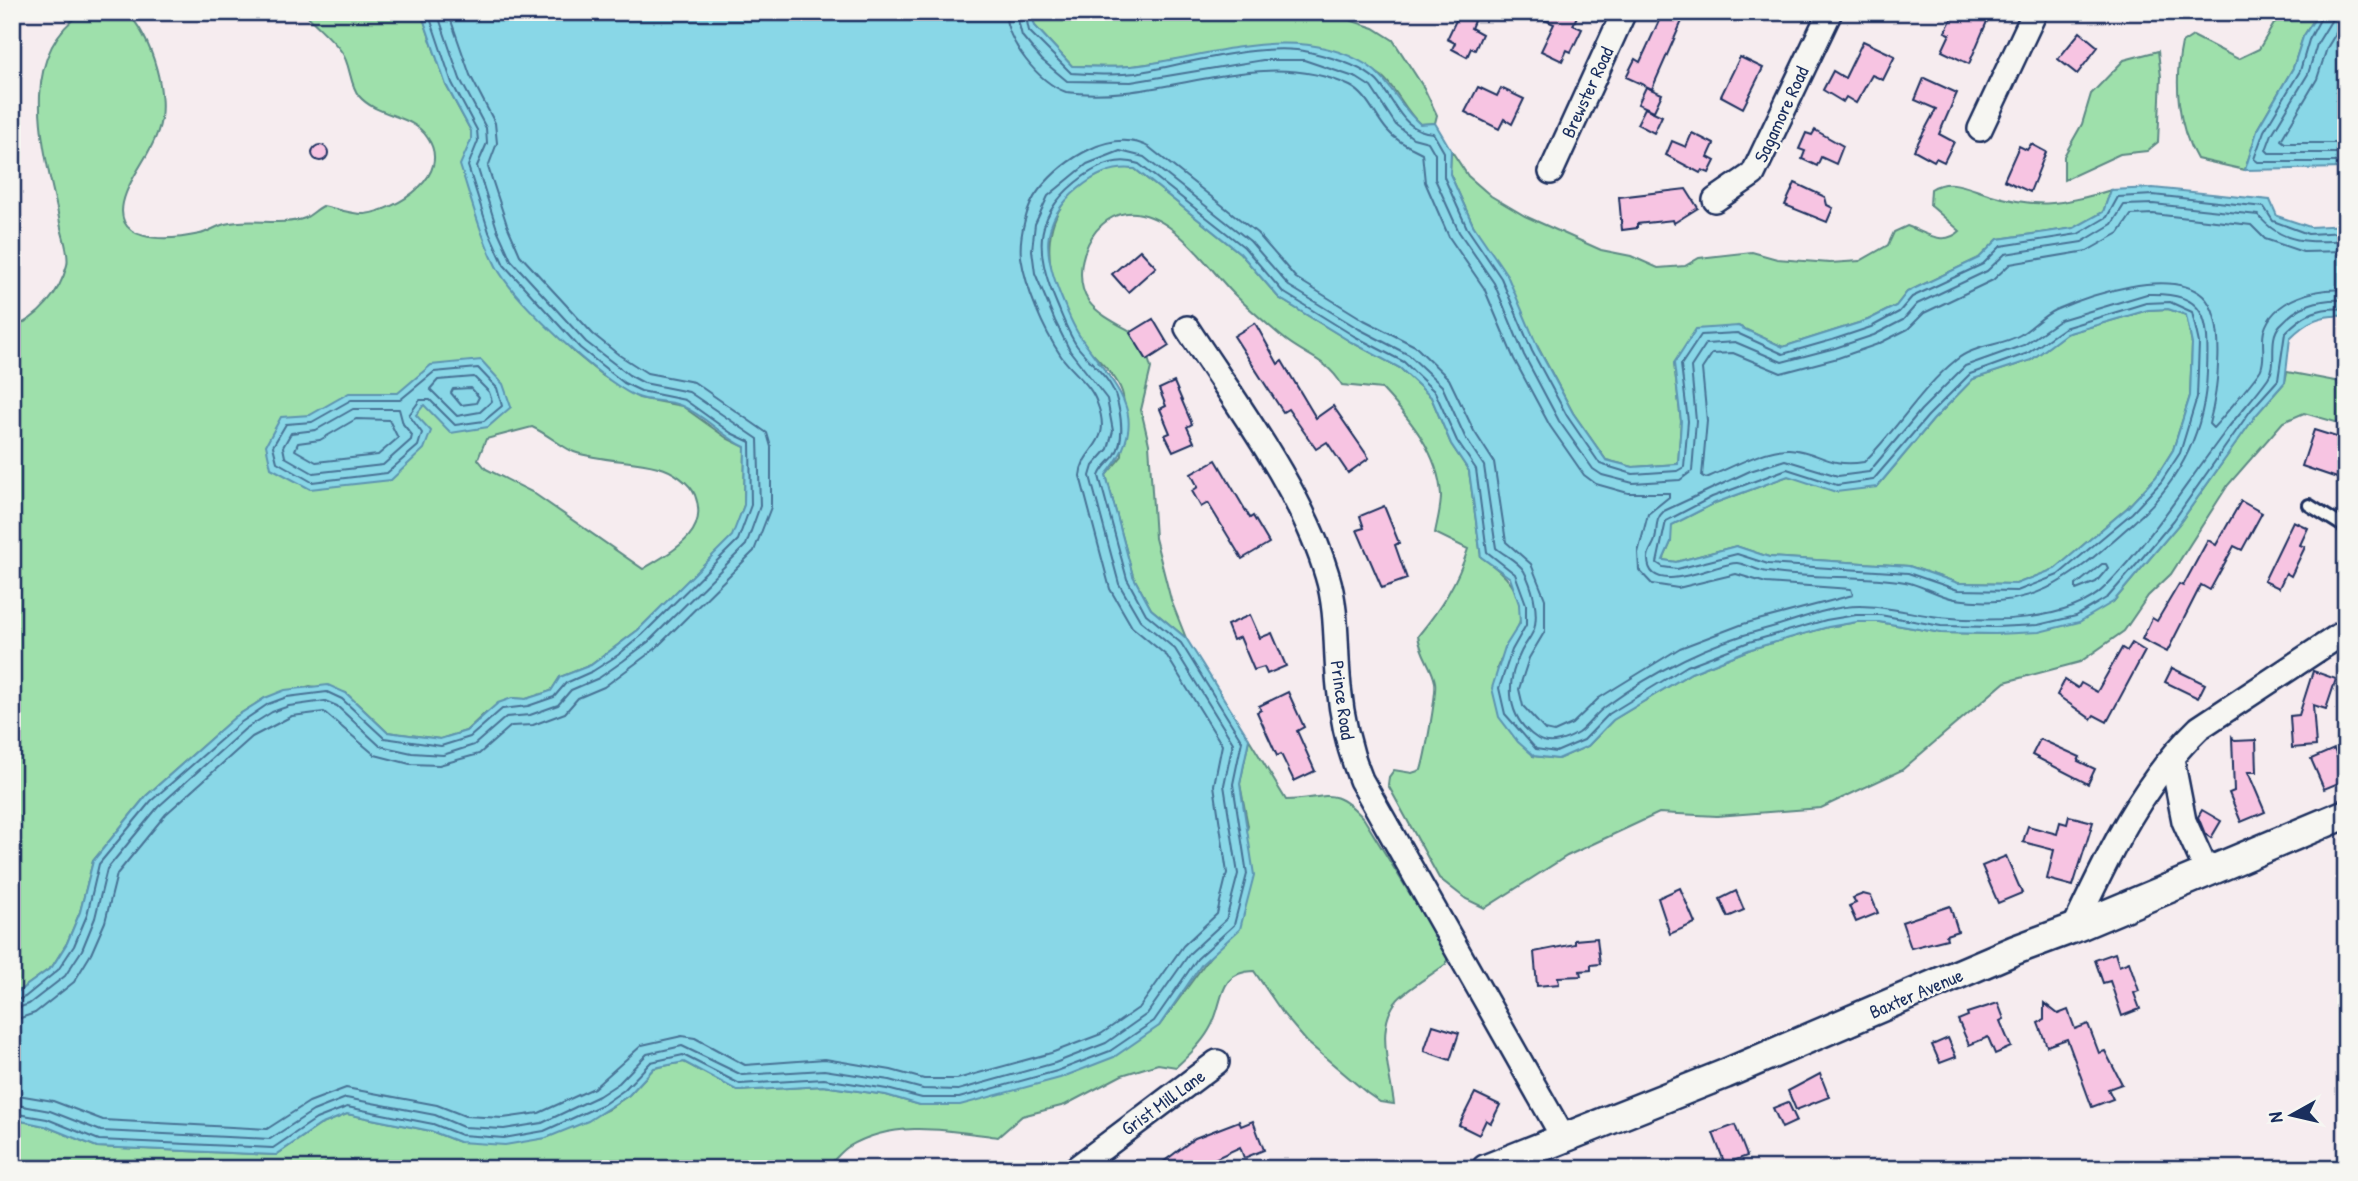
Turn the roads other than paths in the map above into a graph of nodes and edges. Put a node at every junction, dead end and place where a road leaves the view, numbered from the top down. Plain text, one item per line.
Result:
1 (1624, 12) edge
2 (1830, 12) edge
3 (2035, 12) edge
4 (1980, 129) dead end
5 (1551, 172) dead end
6 (1715, 200) dead end
7 (1187, 328) dead end
8 (2309, 505) dead end
9 (2346, 528) edge
10 (2346, 631) edge
11 (2172, 759) junction
12 (2346, 814) edge
13 (2207, 872) junction
14 (2074, 928) junction
15 (1217, 1062) dead end
16 (1564, 1139) junction
17 (1075, 1169) edge
18 (1486, 1169) edge

1 - 5 street, Brewster Road
2 - 6 street, Sagamore Road
3 - 4 street
7 - 16 street, Prince Road
8 - 9 lane
10 - 11 street
11 - 13 street
11 - 14 street
12 - 13 street, Baxter Avenue
13 - 14 street, Baxter Avenue
14 - 16 street, Baxter Avenue
15 - 17 street, Grist Mill Lane
16 - 18 street, Baxter Avenue

